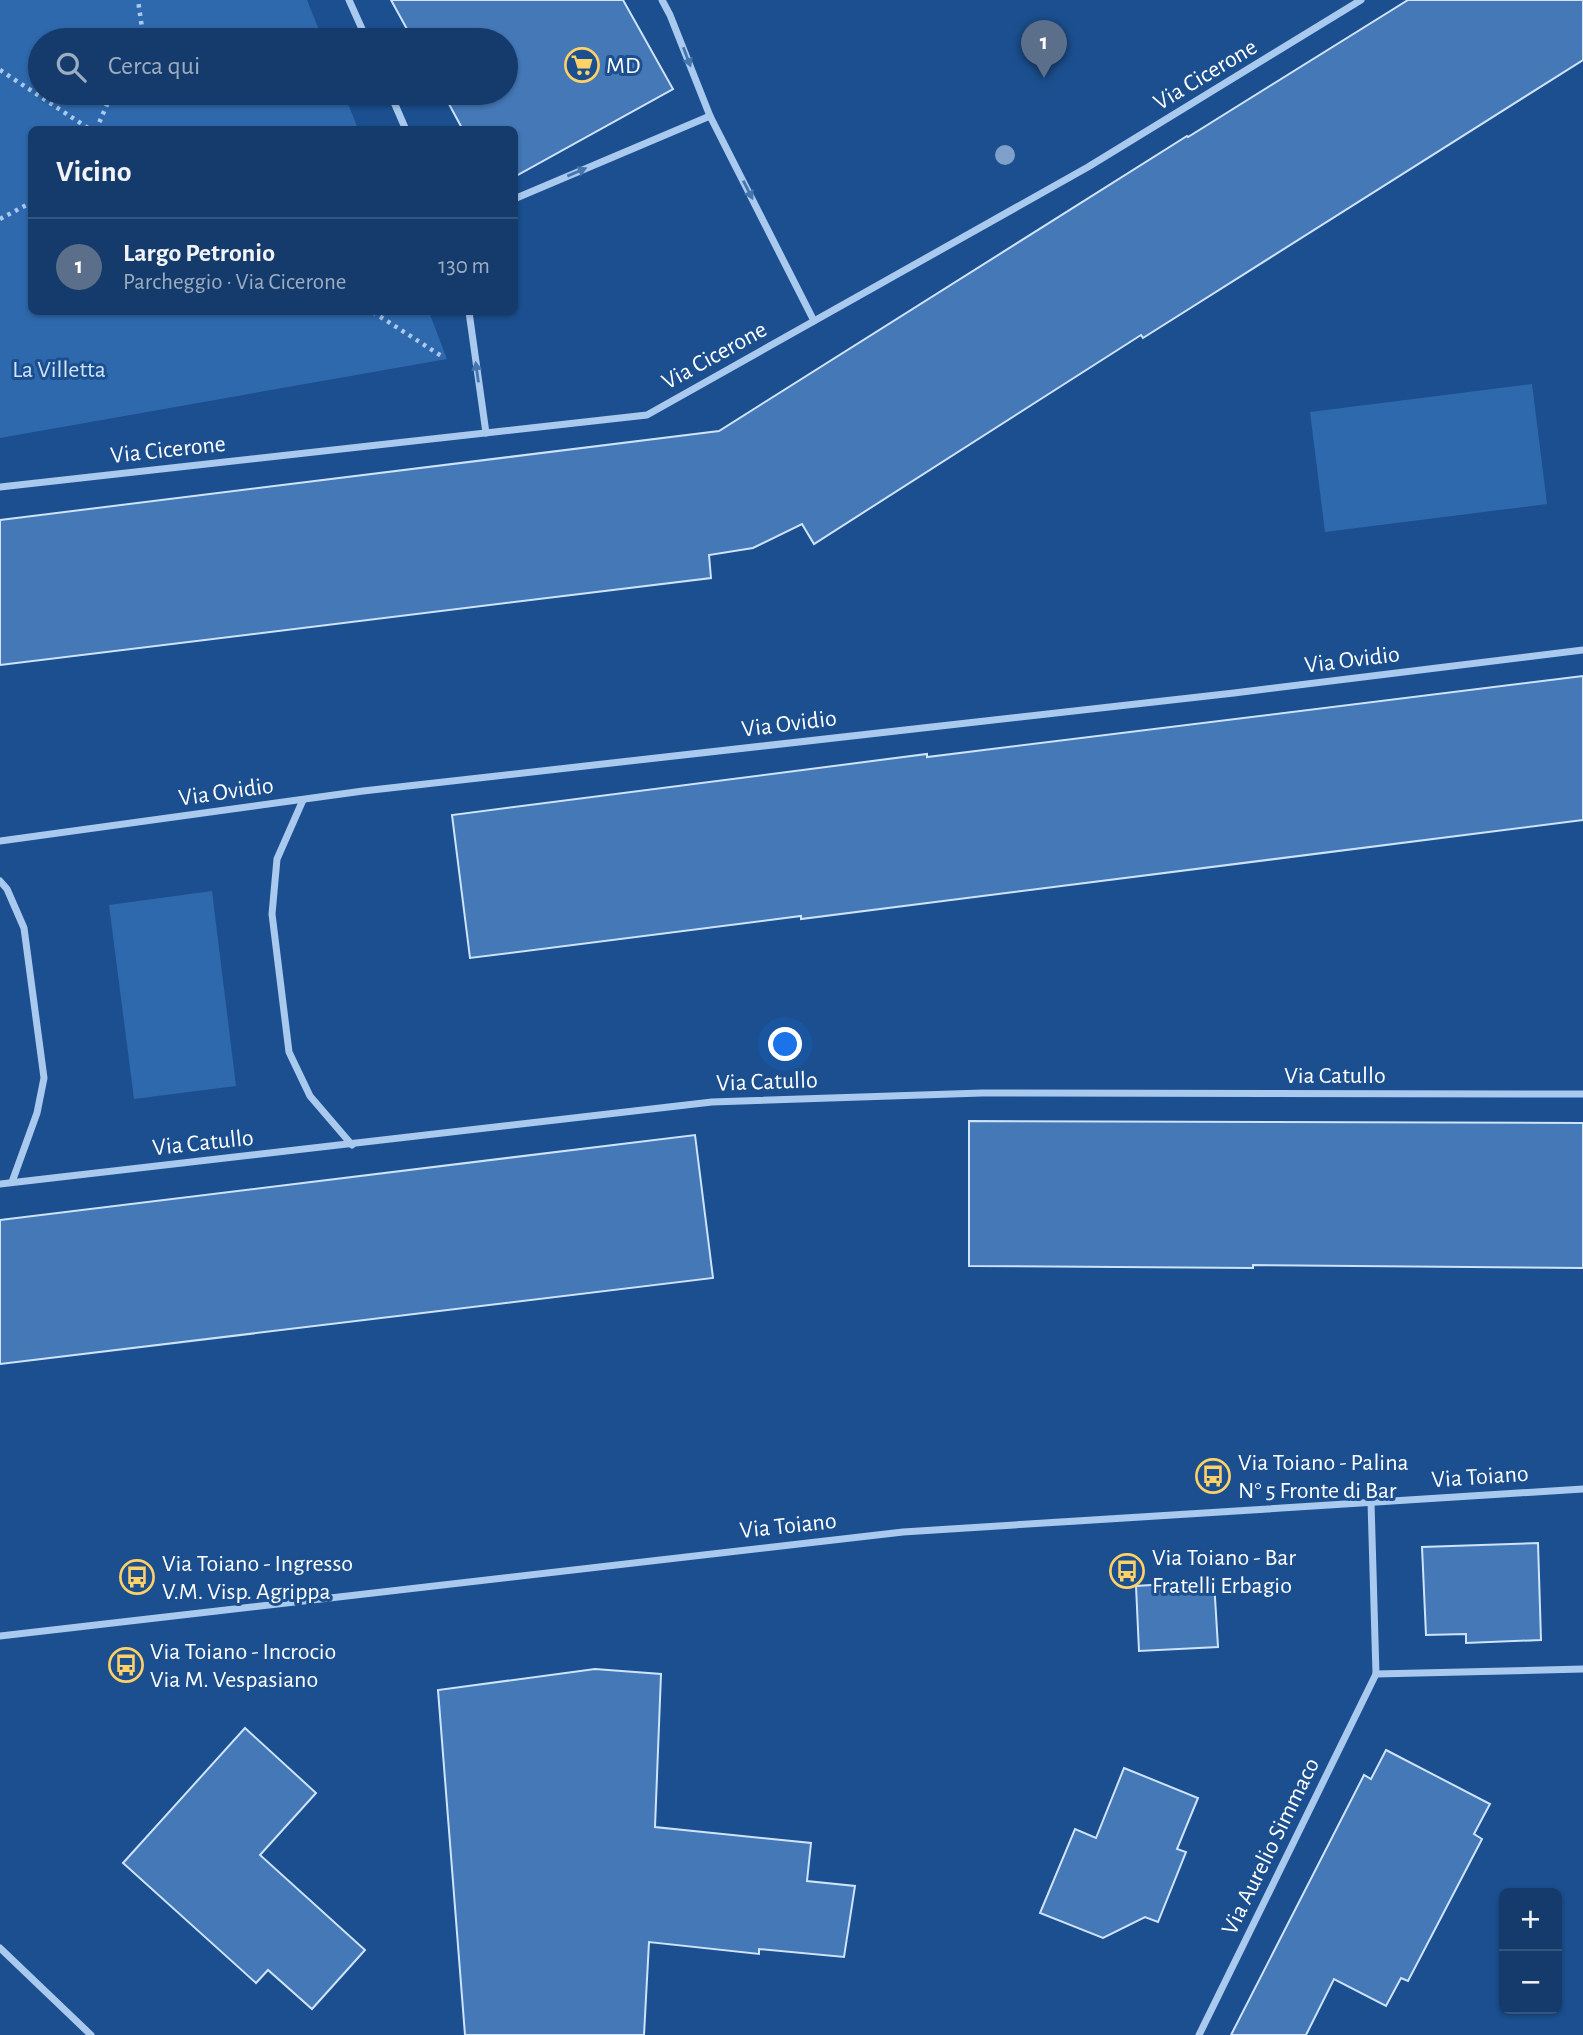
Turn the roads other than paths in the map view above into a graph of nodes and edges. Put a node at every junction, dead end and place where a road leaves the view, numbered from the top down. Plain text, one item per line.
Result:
1 (349, 0) edge
2 (662, 0) edge
3 (1361, 0) edge
4 (362, 28) edge
5 (395, 105) edge
6 (710, 116) junction
7 (404, 126) edge
8 (518, 197) edge
9 (469, 315) edge
10 (814, 321) junction
11 (486, 433) junction
12 (0, 486) edge
13 (1583, 650) edge
14 (303, 800) junction
15 (0, 841) edge
16 (0, 881) edge
17 (1583, 1094) edge
18 (352, 1144) junction
19 (12, 1182) junction
20 (0, 1184) edge
21 (1583, 1489) edge
22 (1371, 1502) junction
23 (0, 1636) edge
24 (1583, 1669) edge
25 (1376, 1674) junction
26 (0, 1948) edge
27 (91, 2035) edge
28 (1199, 2035) edge

1 - 4 street
2 -> 6 street
3 - 10 street, Via Cicerone
5 - 7 street
8 -> 6 street
6 -> 10 street
11 -> 9 street
10 - 11 street, Via Cicerone
11 - 12 street, Via Cicerone
13 - 14 street, Via Ovidio
14 - 15 street, Via Ovidio
14 - 18 street
16 - 19 street
17 - 18 street, Via Catullo
18 - 19 street, Via Catullo
19 - 20 street, Via Catullo
21 - 22 street, Via Toiano
22 - 23 street, Via Toiano
22 - 25 street, Via Aurelio Simmaco
24 - 25 street
25 - 28 street, Via Aurelio Simmaco
26 - 27 street

